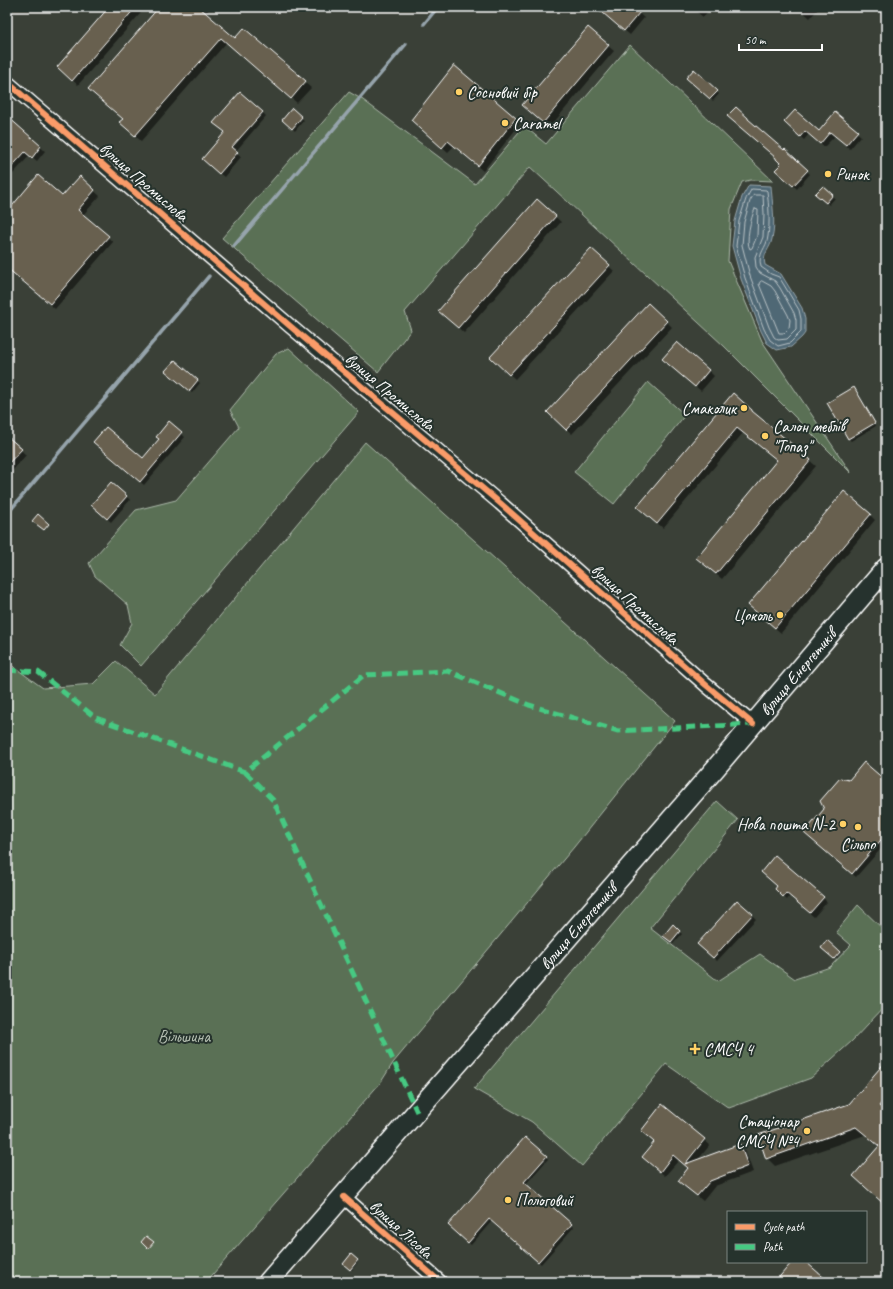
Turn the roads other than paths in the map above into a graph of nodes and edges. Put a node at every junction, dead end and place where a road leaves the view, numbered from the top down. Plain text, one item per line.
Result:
1 (7, 82) edge
2 (886, 568) edge
3 (754, 724) junction
4 (344, 1197) junction
5 (268, 1282) edge
6 (440, 1282) edge

1 - 3 street, вулиця Промислова
2 - 3 main road, вулиця Енергетиків
3 - 4 main road, вулиця Енергетиків
4 - 5 main road, вулиця Енергетиків
4 - 6 street, вулиця Лісова

